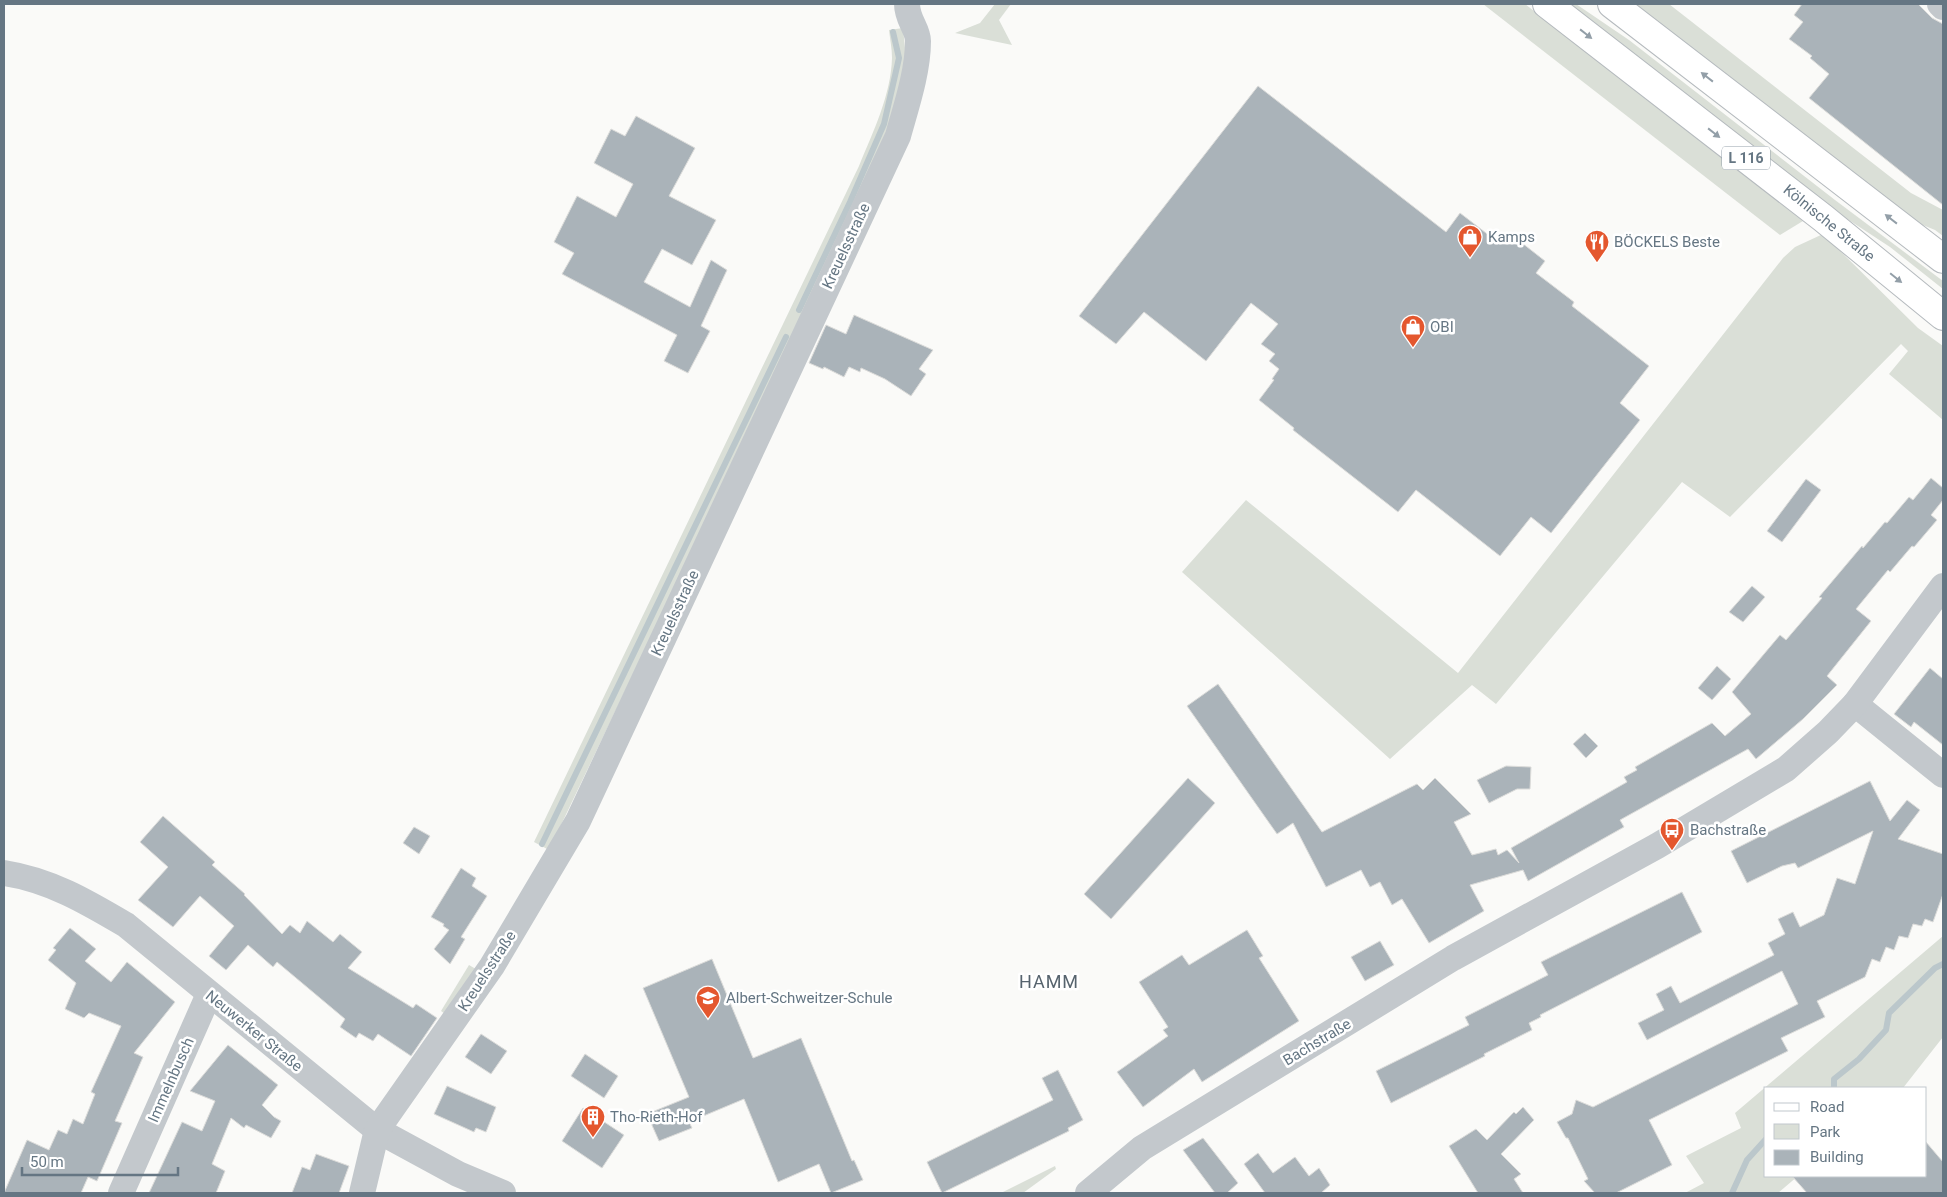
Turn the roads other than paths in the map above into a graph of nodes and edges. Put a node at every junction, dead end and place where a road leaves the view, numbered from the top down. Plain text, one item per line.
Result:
1 (907, 4) edge
2 (1547, 4) edge
3 (1612, 4) edge
4 (1940, 4) edge
5 (1943, 7) edge
6 (1943, 259) edge
7 (1943, 316) edge
8 (1943, 586) edge
9 (1855, 704) junction
10 (1943, 775) edge
11 (4, 872) edge
12 (209, 994) junction
13 (376, 1130) junction
14 (121, 1193) edge
15 (362, 1193) edge
16 (503, 1193) edge
17 (1088, 1193) edge

1 - 13 street, Kreuelsstraße
2 -> 7 main road, Kölnische Straße / L 116
6 -> 3 main road, L 116
4 - 5 street
8 - 9 street, Bachstraße
9 - 10 street
9 - 17 street, Bachstraße
11 - 12 street, Neuwerker Straße
12 - 13 street, Neuwerker Straße
12 - 14 street, Immelnbusch
13 - 15 street, Kreuelsstraße
13 - 16 street, Neuwerker Straße

